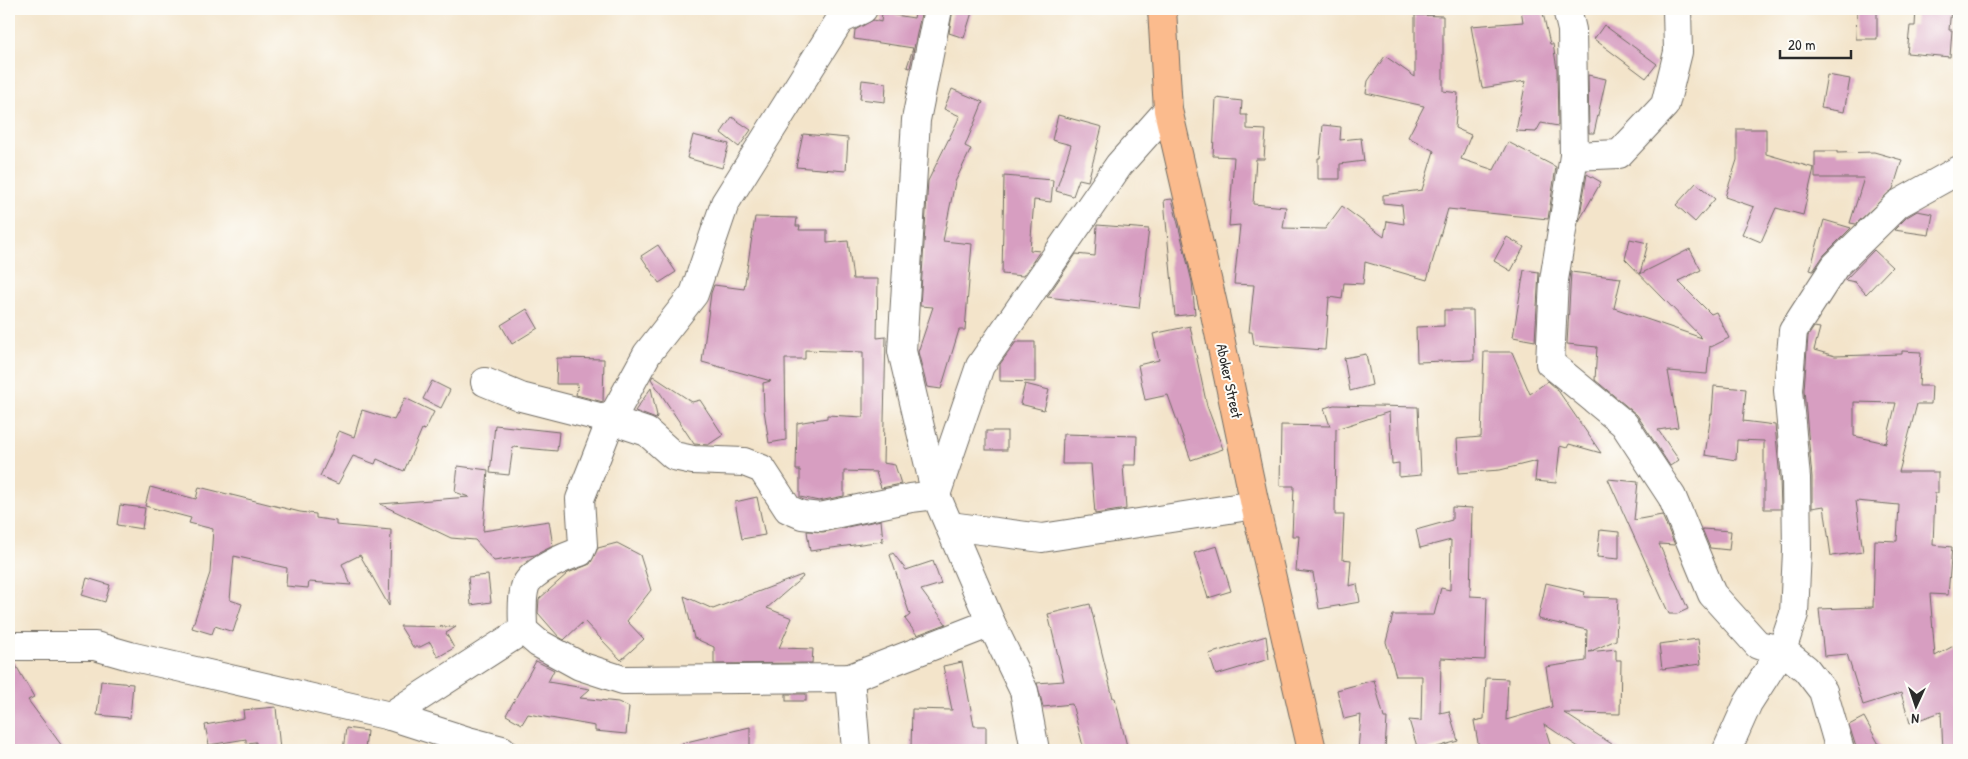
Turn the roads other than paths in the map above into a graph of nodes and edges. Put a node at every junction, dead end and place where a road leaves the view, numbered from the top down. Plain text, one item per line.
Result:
1 (863, 9) edge
2 (938, 9) edge
3 (1162, 9) edge
4 (1567, 9) edge
5 (1677, 9) edge
6 (1168, 110) junction
7 (1574, 156) junction
8 (1959, 170) edge
9 (485, 382) dead end
10 (611, 420) junction
11 (936, 495) junction
12 (1256, 505) junction
13 (950, 526) junction
14 (991, 623) junction
15 (523, 630) junction
16 (11, 646) dead end
17 (1782, 650) junction
18 (850, 678) junction
19 (390, 716) junction
20 (502, 750) edge
21 (856, 750) edge
22 (1035, 750) edge
23 (1312, 750) edge
24 (1727, 750) edge
25 (1840, 750) edge

1 - 10 street
2 - 11 street
3 - 6 main road, Aboker Street
4 - 7 street
5 - 7 street
6 - 11 street
6 - 12 main road, Aboker Street
7 - 17 street
8 - 17 street
9 - 10 street
10 - 11 street
10 - 15 street
11 - 13 street
12 - 13 street
12 - 23 main road, Aboker Street
13 - 14 street
14 - 18 street
14 - 22 street
15 - 18 street
15 - 19 street
16 - 19 street
17 - 24 street
17 - 25 street
18 - 21 street
19 - 20 street

